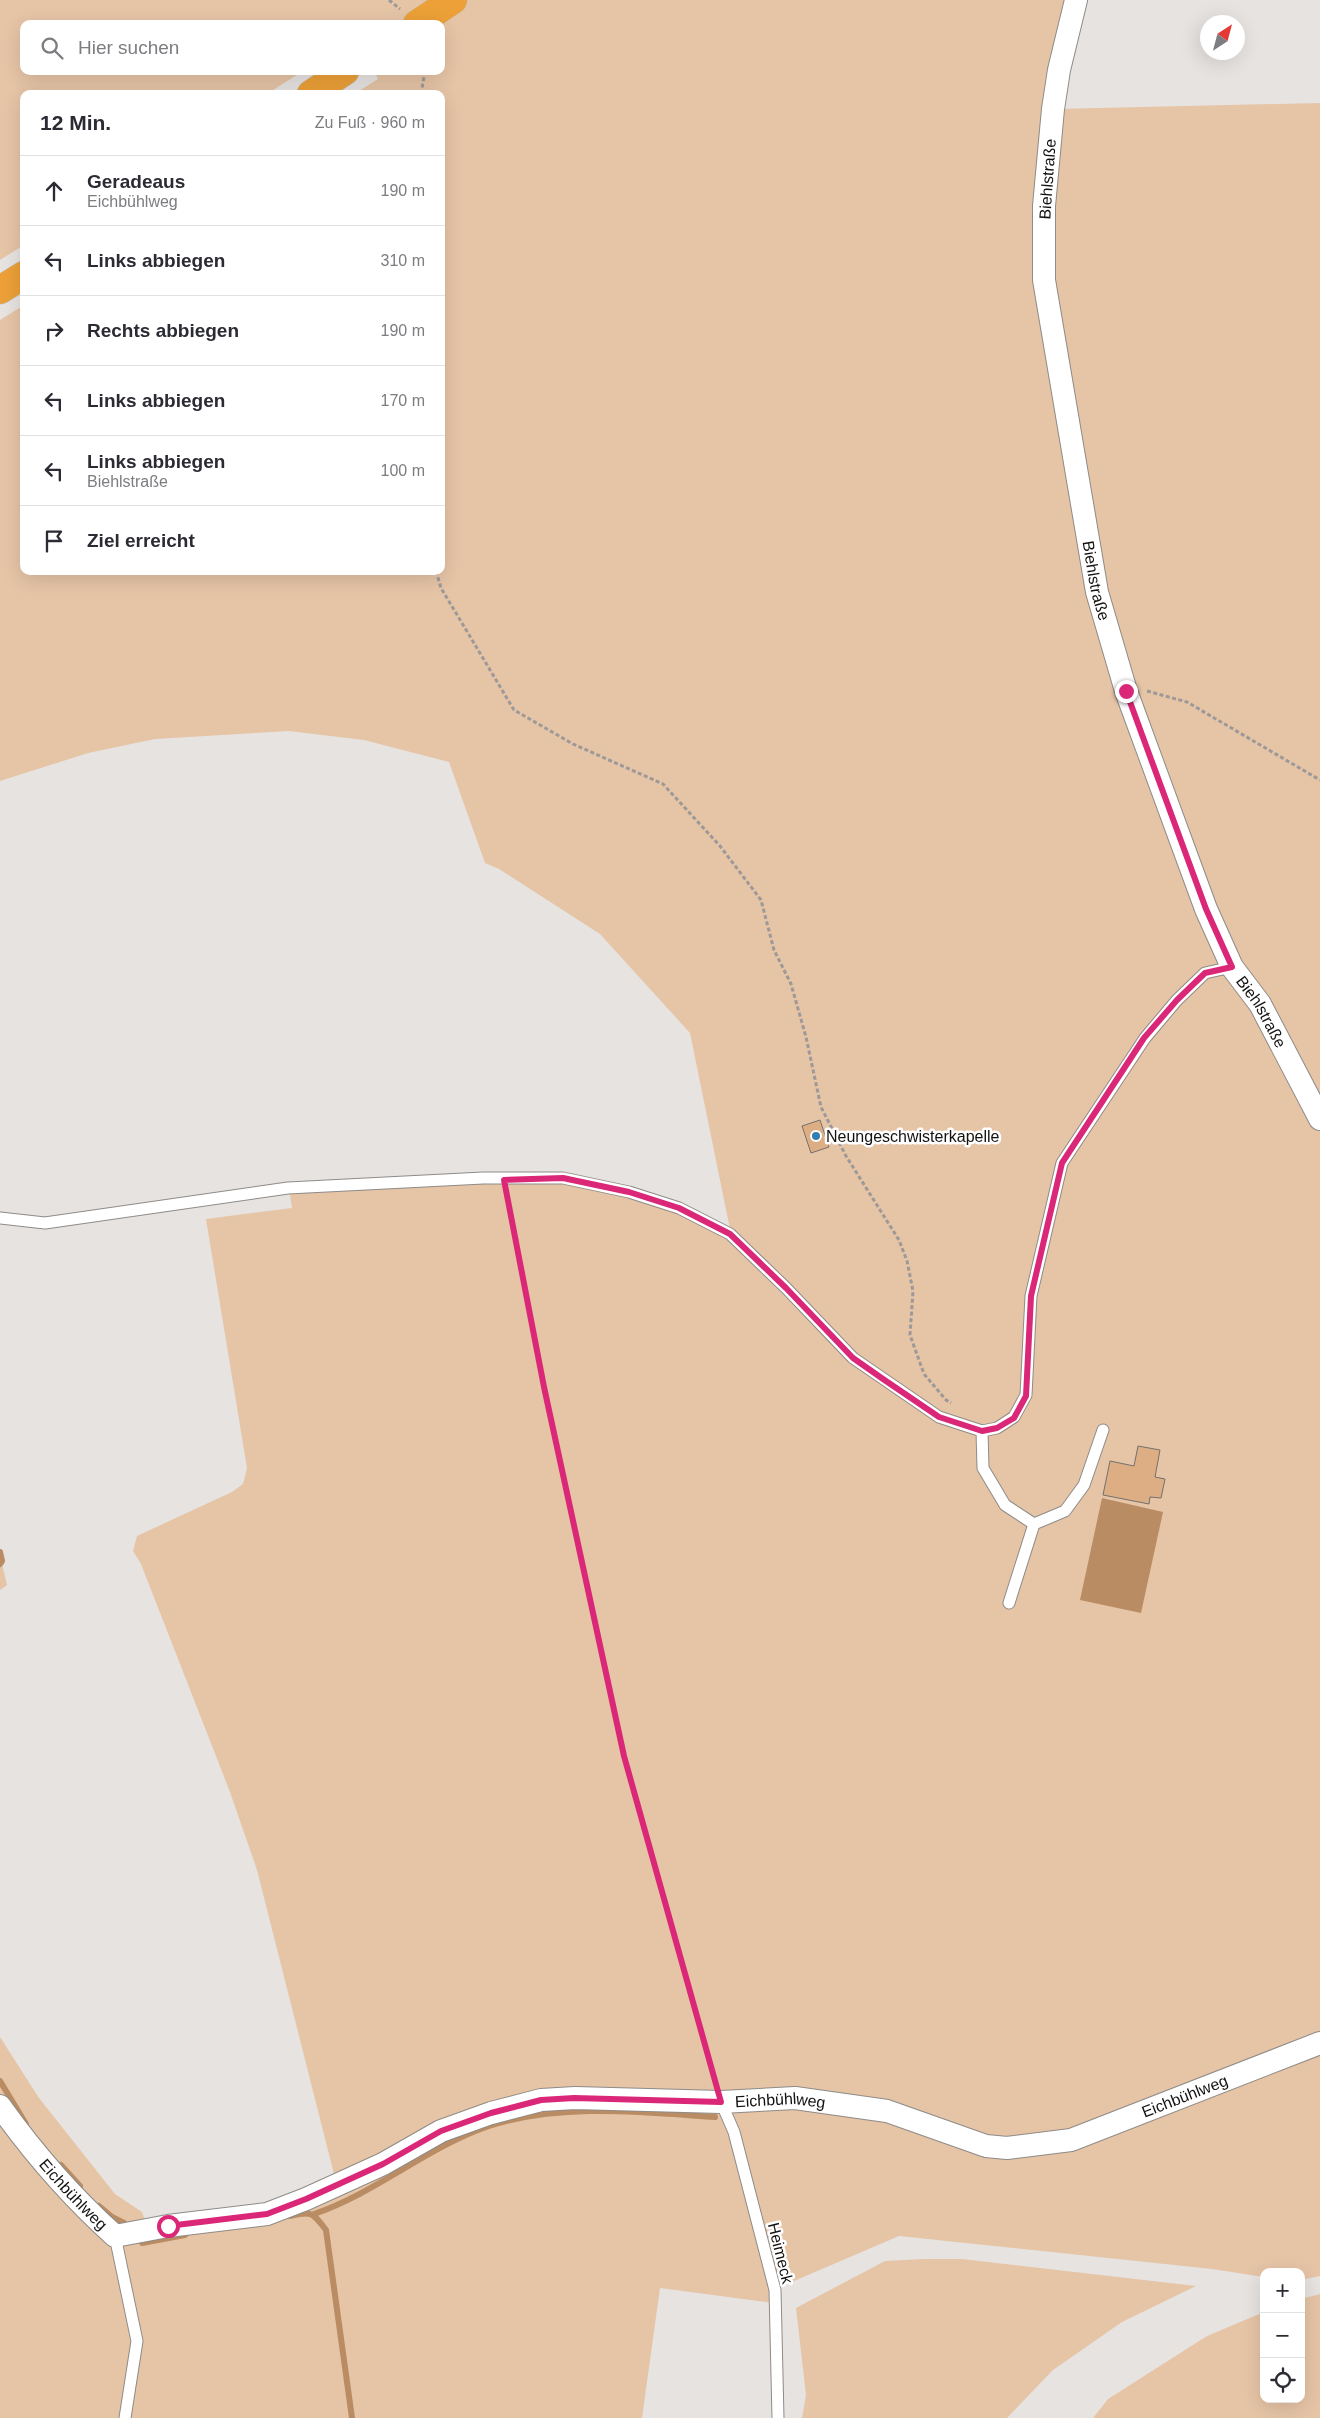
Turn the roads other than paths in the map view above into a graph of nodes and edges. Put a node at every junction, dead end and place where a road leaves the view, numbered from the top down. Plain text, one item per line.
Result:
1 (453, 0) edge
2 (1076, 0) edge
3 (423, 20) edge
4 (20, 278) edge
5 (0, 290) edge
6 (1232, 967) junction
7 (1320, 1119) edge
8 (0, 1218) edge
9 (1103, 1430) dead end
10 (982, 1431) junction
11 (1034, 1524) junction
12 (1009, 1603) dead end
13 (1320, 2044) edge
14 (721, 2102) junction
15 (0, 2106) edge
16 (115, 2236) junction
17 (125, 2418) edge
18 (778, 2418) edge

1 - 3 highway
2 - 6 street, Biehlstraße
4 - 5 highway
6 - 7 street, Biehlstraße
6 - 10 lane
8 - 10 lane
9 - 11 lane
10 - 11 lane
11 - 12 lane
13 - 14 street, Eichbühlweg
14 - 16 street, Eichbühlweg
14 - 18 lane, Heimeck
15 - 16 street, Eichbühlweg
16 - 17 lane

